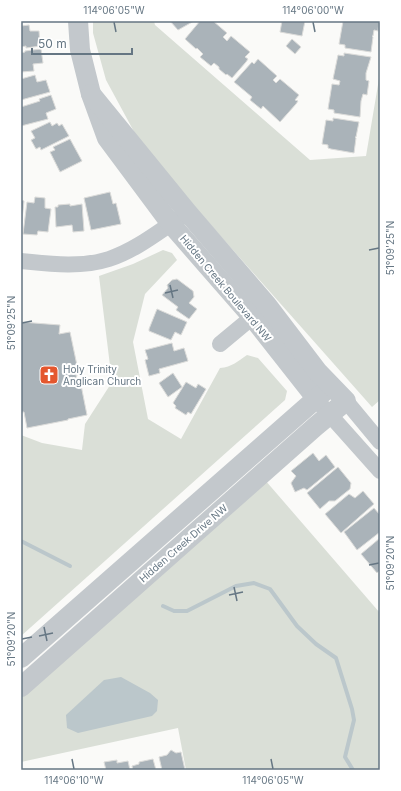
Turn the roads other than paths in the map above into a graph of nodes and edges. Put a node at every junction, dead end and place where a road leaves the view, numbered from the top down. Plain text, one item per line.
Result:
1 (78, 21) edge
2 (180, 219) junction
3 (21, 261) edge
4 (260, 312) junction
5 (220, 344) dead end
6 (323, 392) junction
7 (346, 401) junction
8 (329, 415) junction
9 (380, 442) edge
10 (380, 471) edge
11 (21, 658) edge
12 (21, 687) edge

1 - 2 street, Hidden Creek Boulevard NW
2 - 3 street
2 - 4 street, Hidden Creek Boulevard NW
4 - 5 street
4 - 6 street, Hidden Creek Boulevard NW
6 - 7 street, Hidden Creek Boulevard NW
6 - 8 street, Hidden Creek Boulevard NW
6 - 11 street
7 - 8 street, Hidden Creek Drive NW
7 - 9 street, Hidden Creek Boulevard NW
8 - 10 street, Hidden Creek Boulevard NW
8 - 12 street, Hidden Creek Drive NW

